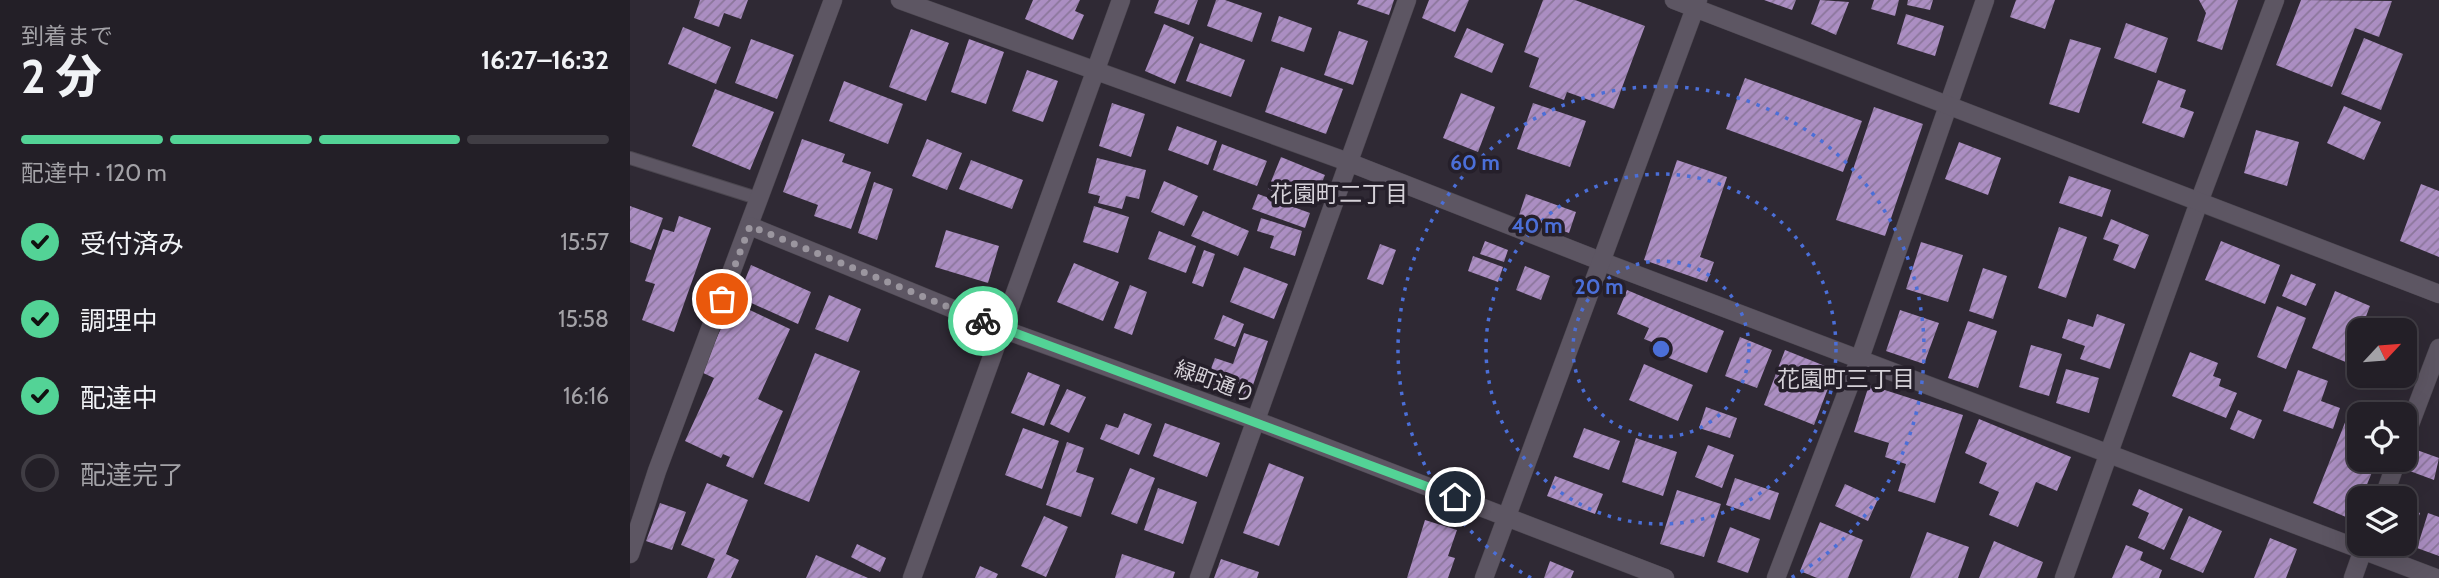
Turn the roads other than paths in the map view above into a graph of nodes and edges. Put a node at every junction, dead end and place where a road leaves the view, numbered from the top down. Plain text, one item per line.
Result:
1 (833, 0) edge
2 (900, 0) edge
3 (1121, 0) edge
4 (1407, 0) edge
5 (1674, 0) edge
6 (1985, 0) edge
7 (2275, 0) edge
8 (1697, 4) edge
9 (1096, 70) junction
10 (1948, 106) junction
11 (630, 158) edge
12 (1348, 162) junction
13 (760, 199) junction
14 (2199, 202) junction
15 (750, 226) junction
16 (1603, 262) junction
17 (2439, 294) edge
18 (1002, 329) junction
19 (2439, 348) edge
20 (1860, 358) junction
21 (2417, 406) edge
22 (1256, 421) junction
23 (2109, 455) junction
24 (1505, 516) junction
25 (2347, 542) edge
26 (630, 554) edge
27 (2361, 556) edge
28 (2383, 556) edge
29 (912, 578) edge
30 (1199, 578) edge
31 (1484, 578) edge
32 (1665, 578) edge
33 (1776, 578) edge
34 (2064, 578) edge
35 (2353, 578) edge
36 (2436, 578) edge

1 - 13 street
2 - 9 street
3 - 9 street
4 - 12 street
5 - 8 street
6 - 10 street
7 - 14 street
8 - 10 street
8 - 16 street
9 - 12 street
9 - 18 street
10 - 14 street
10 - 20 street
11 - 13 lane
12 - 16 street
12 - 22 street
13 - 15 street
14 - 17 street
14 - 23 street
15 - 18 street, 緑町通り
15 - 26 street
16 - 20 street
16 - 24 street
18 - 22 street, 緑町通り
18 - 29 street
19 - 21 street
20 - 23 street
20 - 33 street
22 - 24 street, 緑町通り
22 - 30 street
23 - 25 street
23 - 34 street
24 - 31 street
24 - 32 street, 緑町通り
27 - 35 street
28 - 36 street

